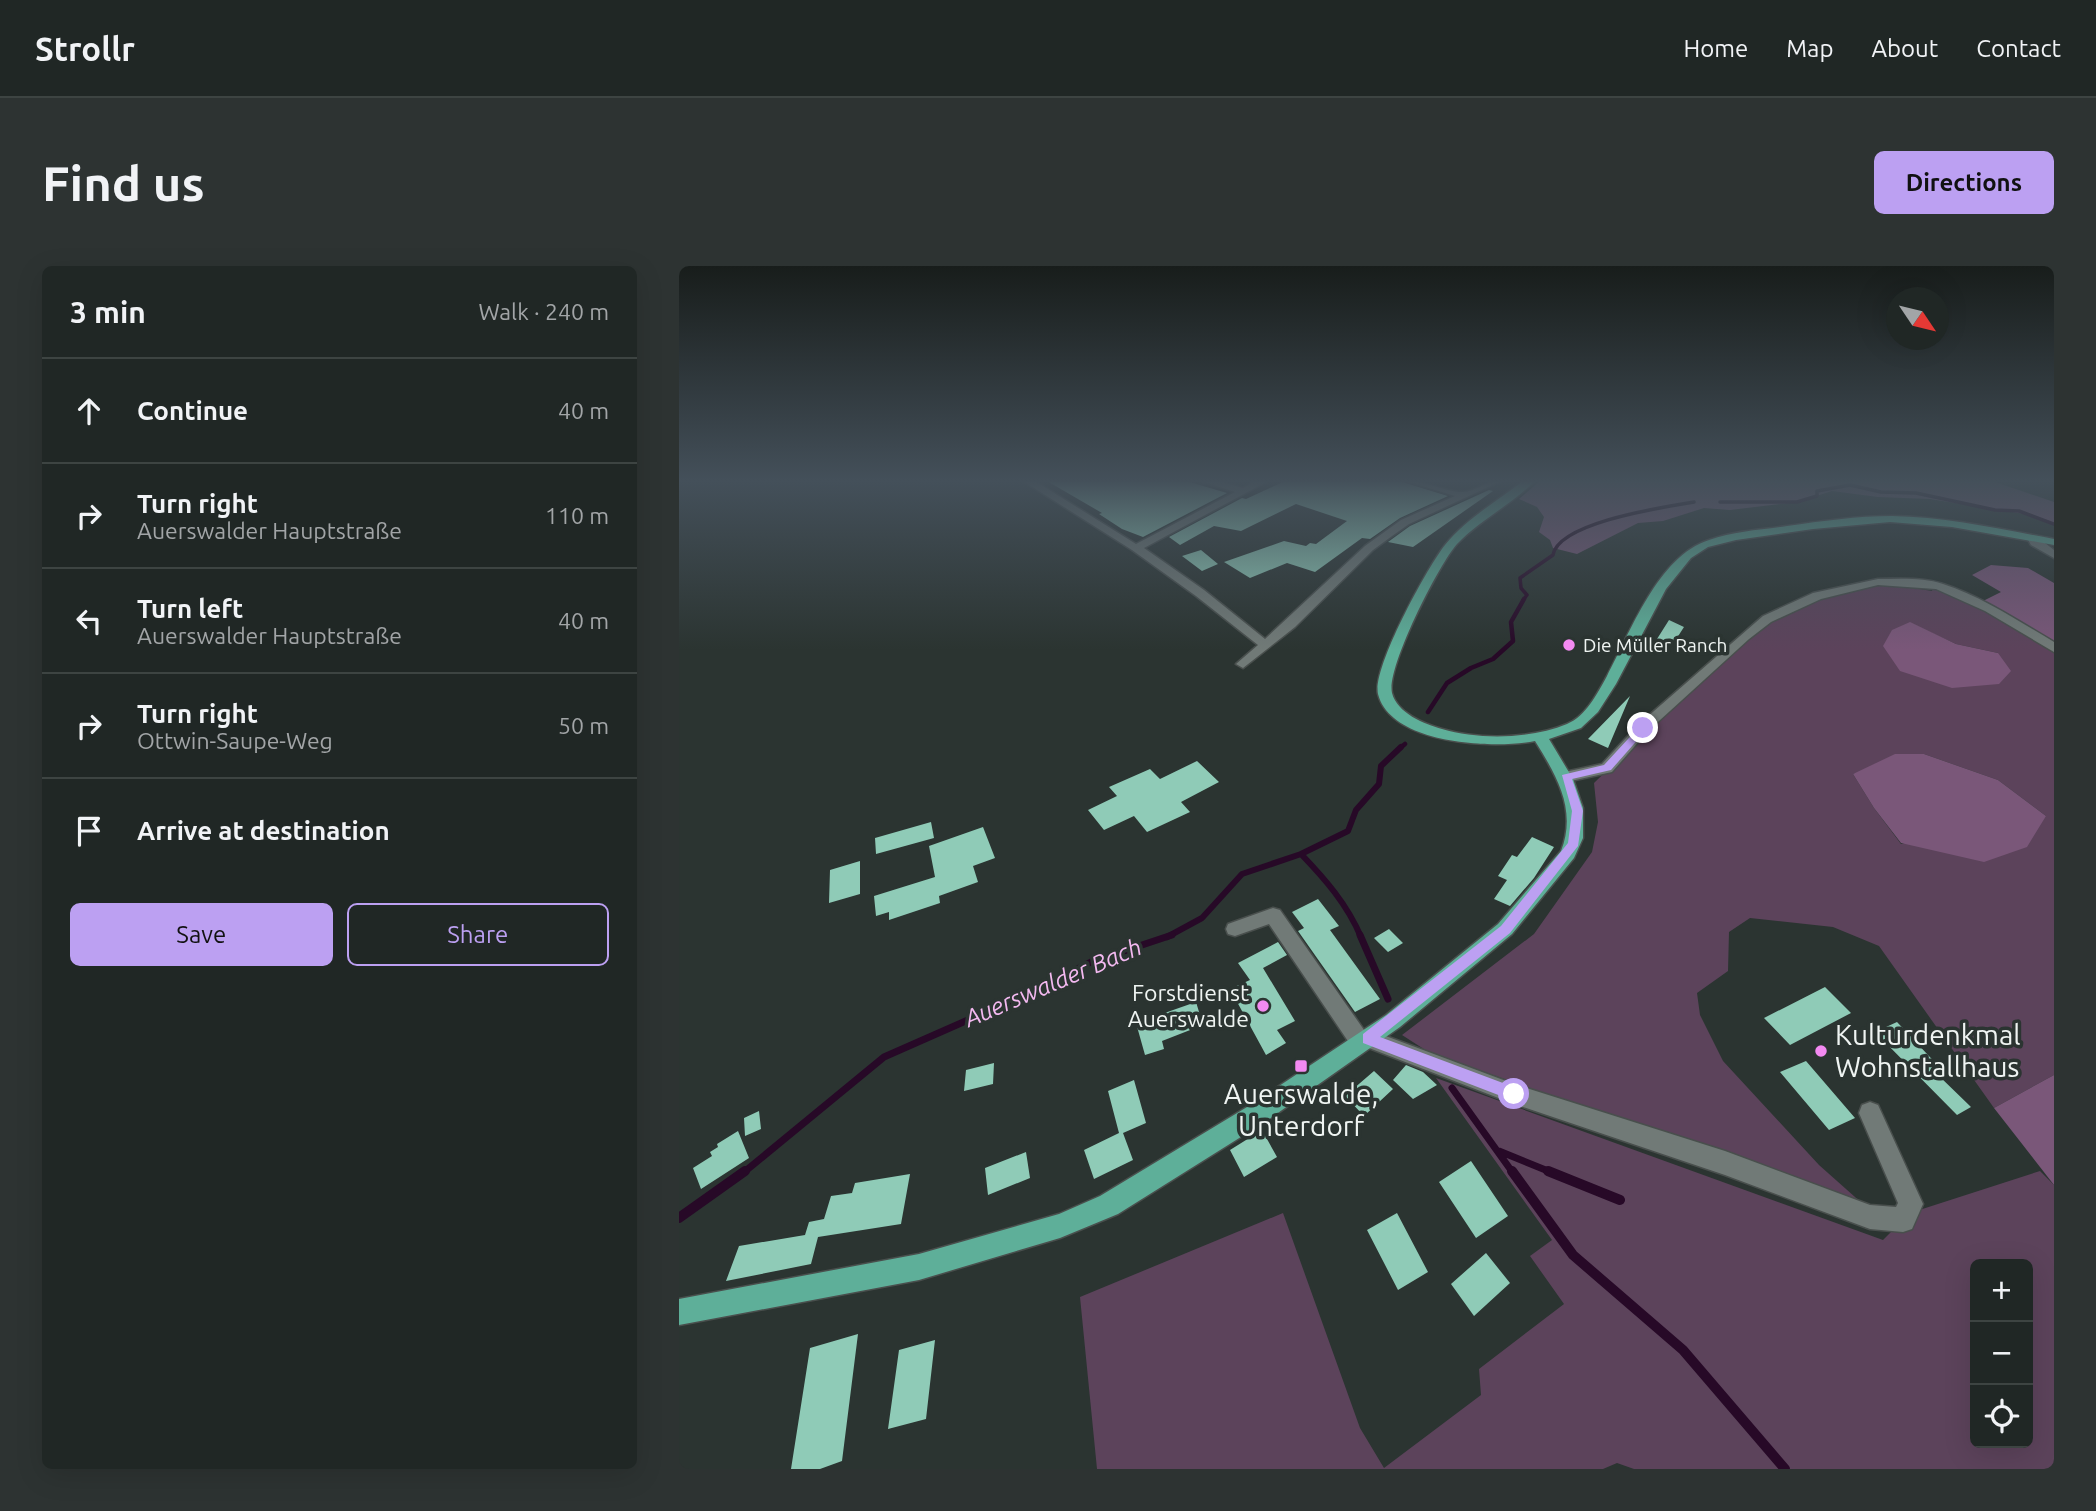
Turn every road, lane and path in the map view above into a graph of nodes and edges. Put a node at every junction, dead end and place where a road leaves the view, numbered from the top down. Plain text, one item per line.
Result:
1 (1118, 537) edge
2 (1156, 537) edge
3 (1384, 537) edge
4 (1459, 537) edge
5 (1749, 537) edge
6 (2027, 537) edge
7 (2032, 538) junction
8 (2054, 542) edge
9 (1136, 548) junction
10 (2054, 555) edge
11 (1265, 645) junction
12 (2054, 648) edge
13 (1243, 664) dead end
14 (1540, 737) junction
15 (1566, 777) junction
16 (1235, 929) dead end
17 (1364, 1040) junction
18 (1870, 1113) dead end
19 (679, 1311) edge

1 - 9 street
2 - 9 street
3 - 11 street
4 - 14 main road
5 - 14 main road
6 - 7 main road
7 - 8 main road
7 - 10 street
9 - 11 street
11 - 13 street
12 - 15 street
14 - 15 main road
15 - 17 main road
16 - 17 street
17 - 18 street
17 - 19 main road

